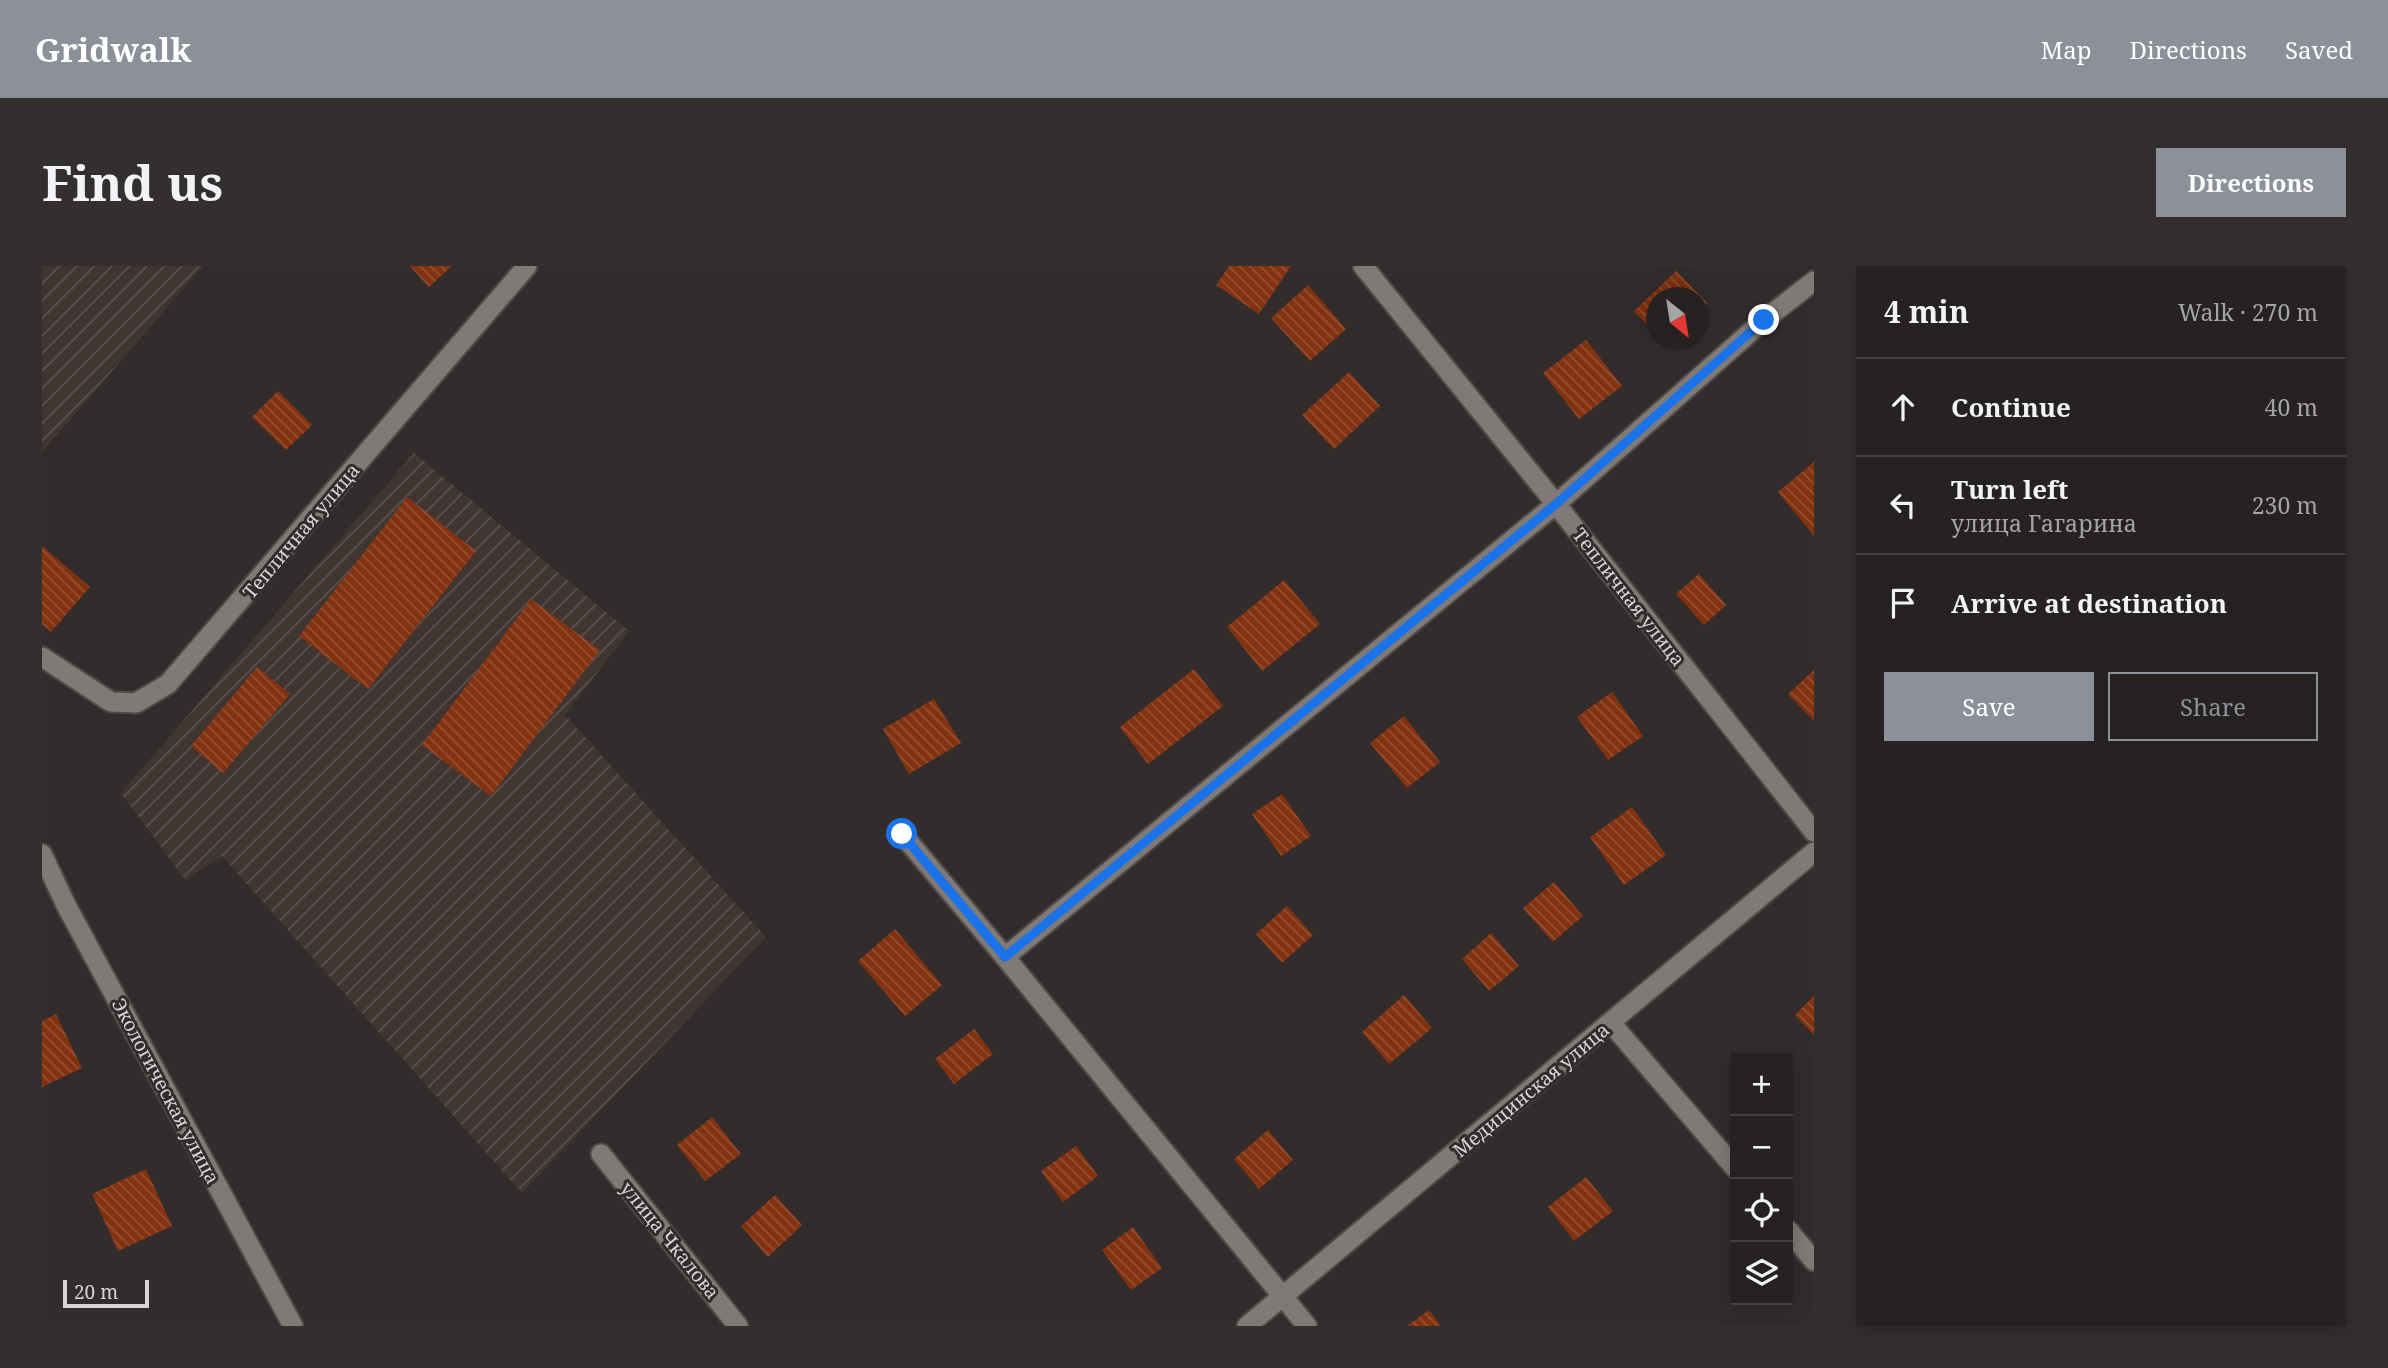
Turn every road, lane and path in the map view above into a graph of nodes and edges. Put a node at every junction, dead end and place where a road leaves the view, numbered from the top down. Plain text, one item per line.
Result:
1 (527, 266) edge
2 (1363, 266) edge
3 (1814, 281) edge
4 (1556, 504) junction
5 (42, 657) edge
6 (1814, 832) edge
7 (902, 834) dead end
8 (1814, 852) edge
9 (42, 854) edge
10 (1005, 957) junction
11 (1611, 1023) junction
12 (601, 1154) dead end
13 (1730, 1162) edge
14 (1793, 1236) edge
15 (1814, 1261) edge
16 (1283, 1296) junction
17 (293, 1326) edge
18 (738, 1326) edge
19 (1247, 1326) edge
20 (1307, 1326) edge

1 - 5 street, Тепличная улица
2 - 4 street, Тепличная улица
3 - 4 street
4 - 6 street, Тепличная улица
4 - 10 street
7 - 10 street
8 - 11 street, Медицинская улица
9 - 17 street, Экологическая улица
10 - 16 street
11 - 13 street
11 - 16 street, Медицинская улица
12 - 18 street, улица Чкалова
14 - 15 street
16 - 19 street, Медицинская улица
16 - 20 street

